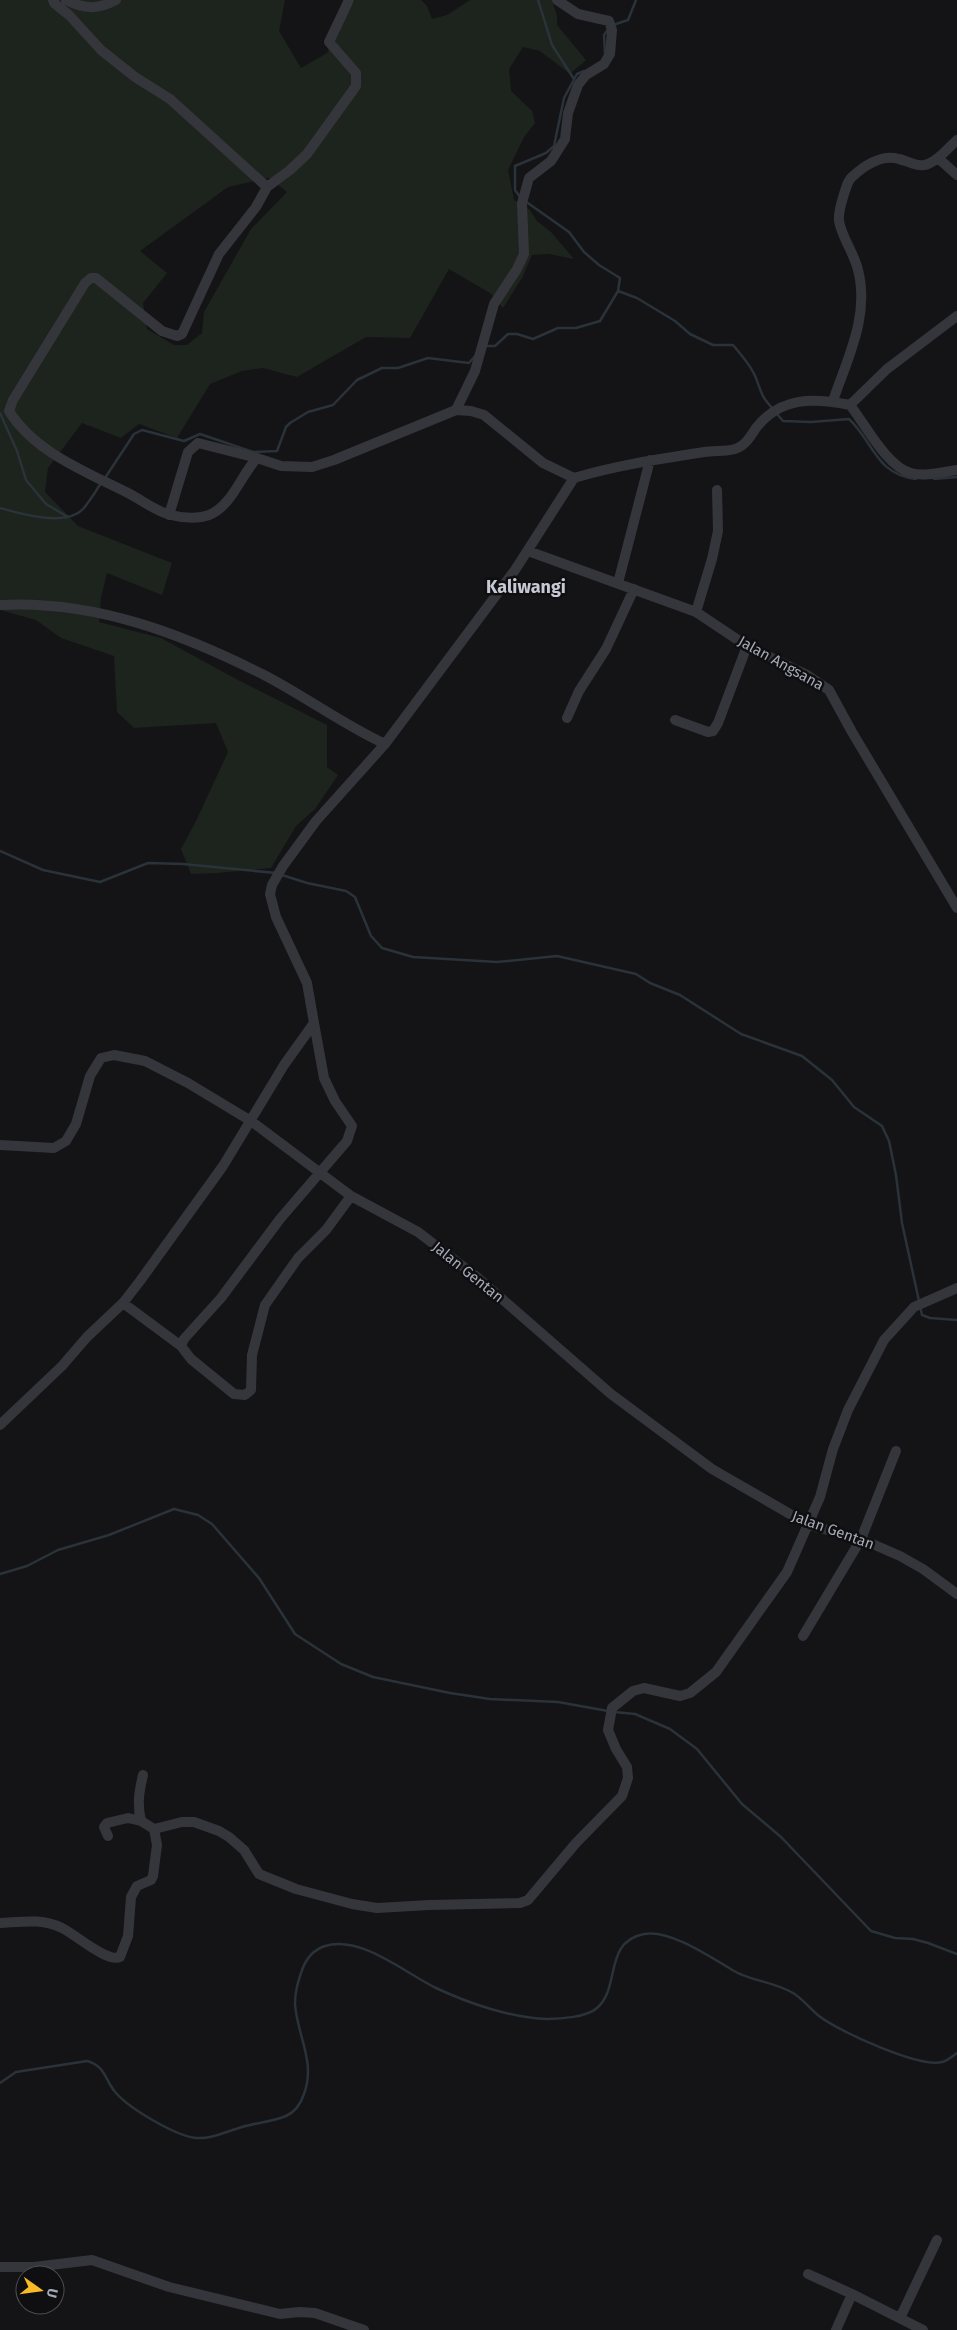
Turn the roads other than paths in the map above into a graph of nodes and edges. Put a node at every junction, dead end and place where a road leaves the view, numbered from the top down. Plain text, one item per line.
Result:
1 (53, 0) edge
2 (66, 0) edge
3 (116, 0) edge
4 (349, 0) edge
5 (557, 0) edge
6 (957, 140) edge
7 (938, 158) junction
8 (957, 175) edge
9 (267, 187) junction
10 (957, 316) edge
11 (833, 402) junction
12 (850, 405) junction
13 (456, 410) junction
14 (257, 458) junction
15 (650, 460) junction
16 (957, 470) edge
17 (574, 478) junction
18 (717, 490) dead end
19 (170, 515) junction
20 (528, 551) junction
21 (618, 583) junction
22 (634, 590) junction
23 (0, 605) edge
24 (696, 612) junction
25 (746, 646) junction
26 (566, 718) dead end
27 (675, 720) dead end
28 (385, 744) junction
29 (957, 908) edge
30 (314, 1023) junction
31 (250, 1121) junction
32 (0, 1145) edge
33 (321, 1174) junction
34 (351, 1196) junction
35 (957, 1288) edge
36 (123, 1303) junction
37 (181, 1346) junction
38 (0, 1426) edge
39 (896, 1452) dead end
40 (809, 1525) junction
41 (861, 1539) junction
42 (957, 1594) edge
43 (803, 1636) dead end
44 (143, 1775) dead end
45 (141, 1821) junction
46 (154, 1829) junction
47 (108, 1836) dead end
48 (0, 1923) edge
49 (937, 2240) dead end
50 (0, 2267) edge
51 (808, 2274) dead end
52 (852, 2294) junction
53 (900, 2318) junction
54 (364, 2330) edge
55 (836, 2330) edge
56 (923, 2330) edge

1 - 9 street
2 - 3 street
4 - 9 street
5 - 13 street
6 - 7 street
7 - 8 street
7 - 11 street
9 - 19 street
10 - 12 street
11 - 12 street
11 - 15 street
12 - 16 street
13 - 14 street
13 - 17 street
14 - 19 street
14 - 19 street
15 - 17 street
15 - 21 street
17 - 20 street
18 - 24 street
20 - 21 street, Jalan Angsana
20 - 28 street
21 - 22 street, Jalan Angsana
22 - 24 street, Jalan Angsana
22 - 26 street
23 - 28 street
24 - 25 street, Jalan Angsana
25 - 27 street
25 - 29 street, Jalan Angsana
28 - 30 street
30 - 31 street
30 - 33 street
31 - 32 street, Jalan Gentan
31 - 33 street, Jalan Gentan
31 - 36 street
33 - 34 street, Jalan Gentan
33 - 37 street
34 - 37 street
34 - 40 street, Jalan Gentan
35 - 40 street
36 - 37 street
36 - 38 street
39 - 41 street
40 - 41 street, Jalan Gentan
40 - 46 street
41 - 42 street, Jalan Gentan
41 - 43 street
44 - 45 street
45 - 46 street
45 - 47 street
46 - 48 street
49 - 53 street
50 - 54 street
51 - 52 street
52 - 53 street
52 - 55 street
53 - 56 street

